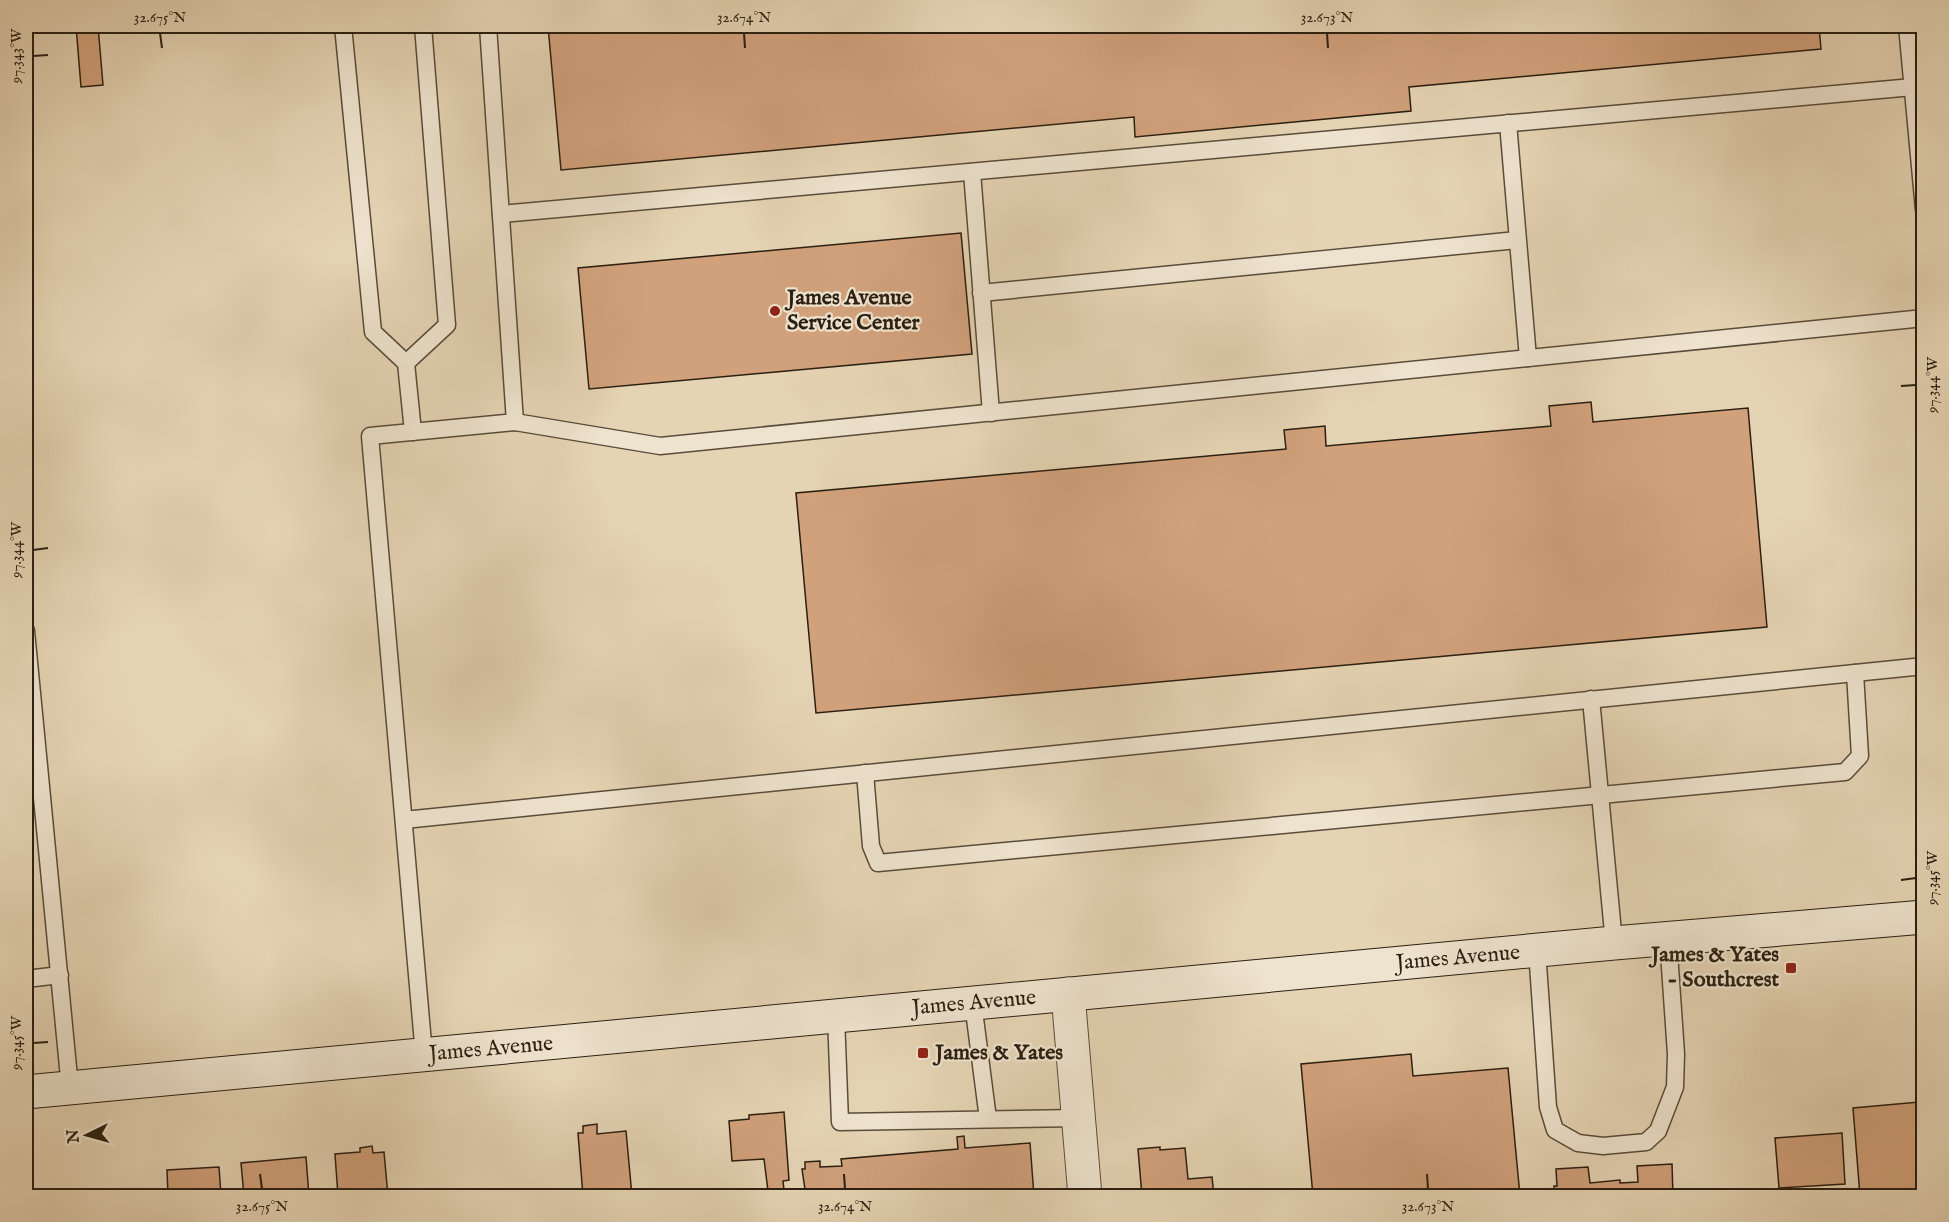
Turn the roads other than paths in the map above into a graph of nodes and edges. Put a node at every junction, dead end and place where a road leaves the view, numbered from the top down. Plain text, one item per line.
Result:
1 (343, 26) edge
2 (423, 26) edge
3 (488, 26) edge
4 (1907, 26) edge
5 (1913, 87) junction
6 (1508, 123) junction
7 (972, 171) junction
8 (1923, 210) edge
9 (501, 214) junction
10 (1517, 240) junction
11 (981, 293) junction
12 (1923, 318) edge
13 (1528, 358) junction
14 (406, 363) junction
15 (991, 412) junction
16 (515, 422) junction
17 (413, 432) junction
18 (26, 632) edge
19 (1923, 666) edge
20 (1856, 673) junction
21 (1591, 699) junction
22 (865, 773) junction
23 (1600, 795) junction
24 (404, 820) junction
25 (1923, 917) edge
26 (1668, 938) junction
27 (1614, 943) junction
28 (1537, 950) junction
29 (60, 975) junction
30 (26, 979) edge
31 (1068, 994) junction
32 (973, 1003) junction
33 (836, 1016) junction
34 (424, 1055) junction
35 (70, 1088) junction
36 (26, 1092) edge
37 (1078, 1118) junction
38 (988, 1119) junction
39 (1085, 1197) edge

1 - 14 lane
2 - 14 lane
3 - 9 lane
4 - 5 lane
5 - 6 lane
5 - 8 lane
6 - 7 lane
6 - 10 lane
7 - 9 lane
7 - 11 lane
9 - 16 lane
10 - 11 lane
10 - 13 lane
11 - 15 lane
12 - 13 lane
13 - 15 lane
14 - 17 lane
15 - 16 lane
16 - 17 lane
17 - 24 lane
18 - 29 lane
19 - 20 lane
20 - 21 lane
20 - 23 lane
21 - 22 lane
21 - 23 lane
22 - 23 lane
22 - 24 lane
23 - 27 lane
24 - 34 lane
25 - 26 main road, James Avenue
26 - 27 main road, James Avenue
26 - 28 lane
27 - 28 main road, James Avenue
28 - 31 main road, James Avenue
29 - 30 lane
29 - 35 lane
31 - 32 main road, James Avenue
31 - 37 main road
32 - 33 main road, James Avenue
32 - 38 lane
33 - 34 main road, James Avenue
33 - 38 lane
34 - 35 main road, James Avenue
35 - 36 main road, James Avenue
37 - 38 lane
37 - 39 main road

